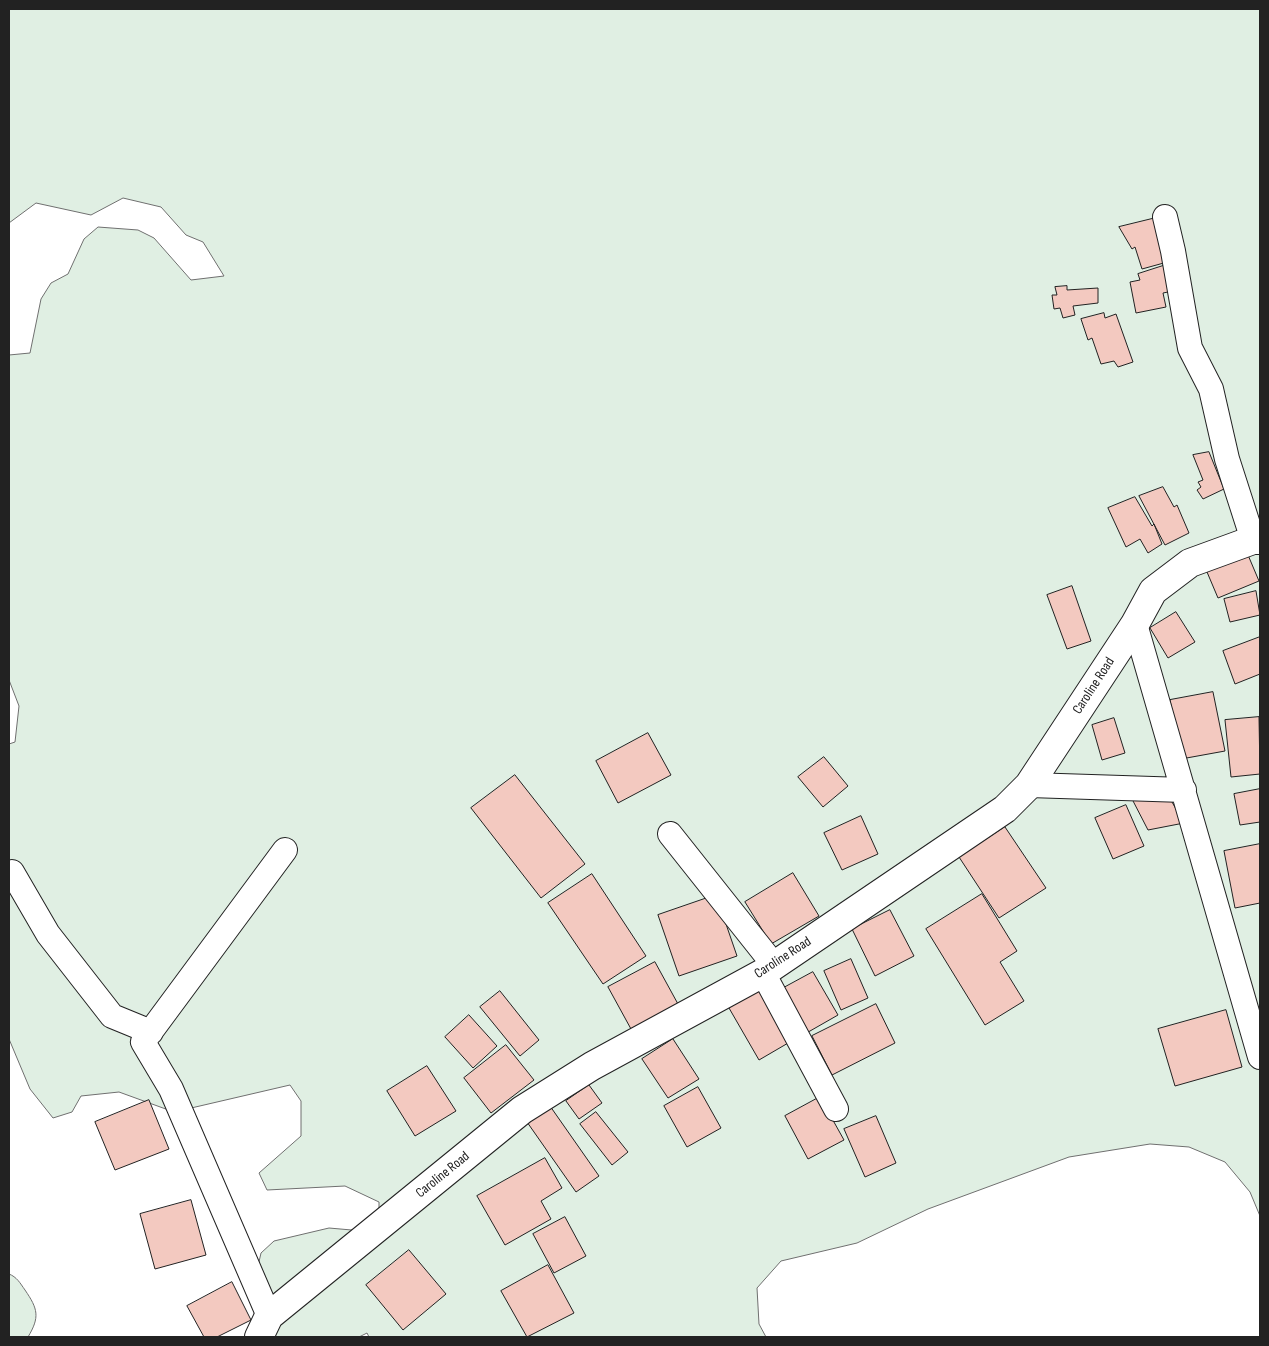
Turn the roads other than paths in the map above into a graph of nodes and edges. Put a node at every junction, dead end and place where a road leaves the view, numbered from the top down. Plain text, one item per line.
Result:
1 (1165, 217) dead end
2 (1256, 540) edge
3 (1136, 624) junction
4 (1029, 785) junction
5 (1184, 790) junction
6 (670, 834) dead end
7 (285, 850) dead end
8 (12, 872) dead end
9 (768, 969) junction
10 (150, 1032) junction
11 (1260, 1057) edge
12 (836, 1109) dead end
13 (264, 1327) edge

1 - 2 street
2 - 3 main road, Caroline Road
3 - 4 main road, Caroline Road
3 - 5 street
4 - 5 street
4 - 9 main road, Caroline Road
5 - 11 street
6 - 9 street
7 - 10 street
8 - 10 street
9 - 12 street
9 - 13 main road, Caroline Road
10 - 13 street

